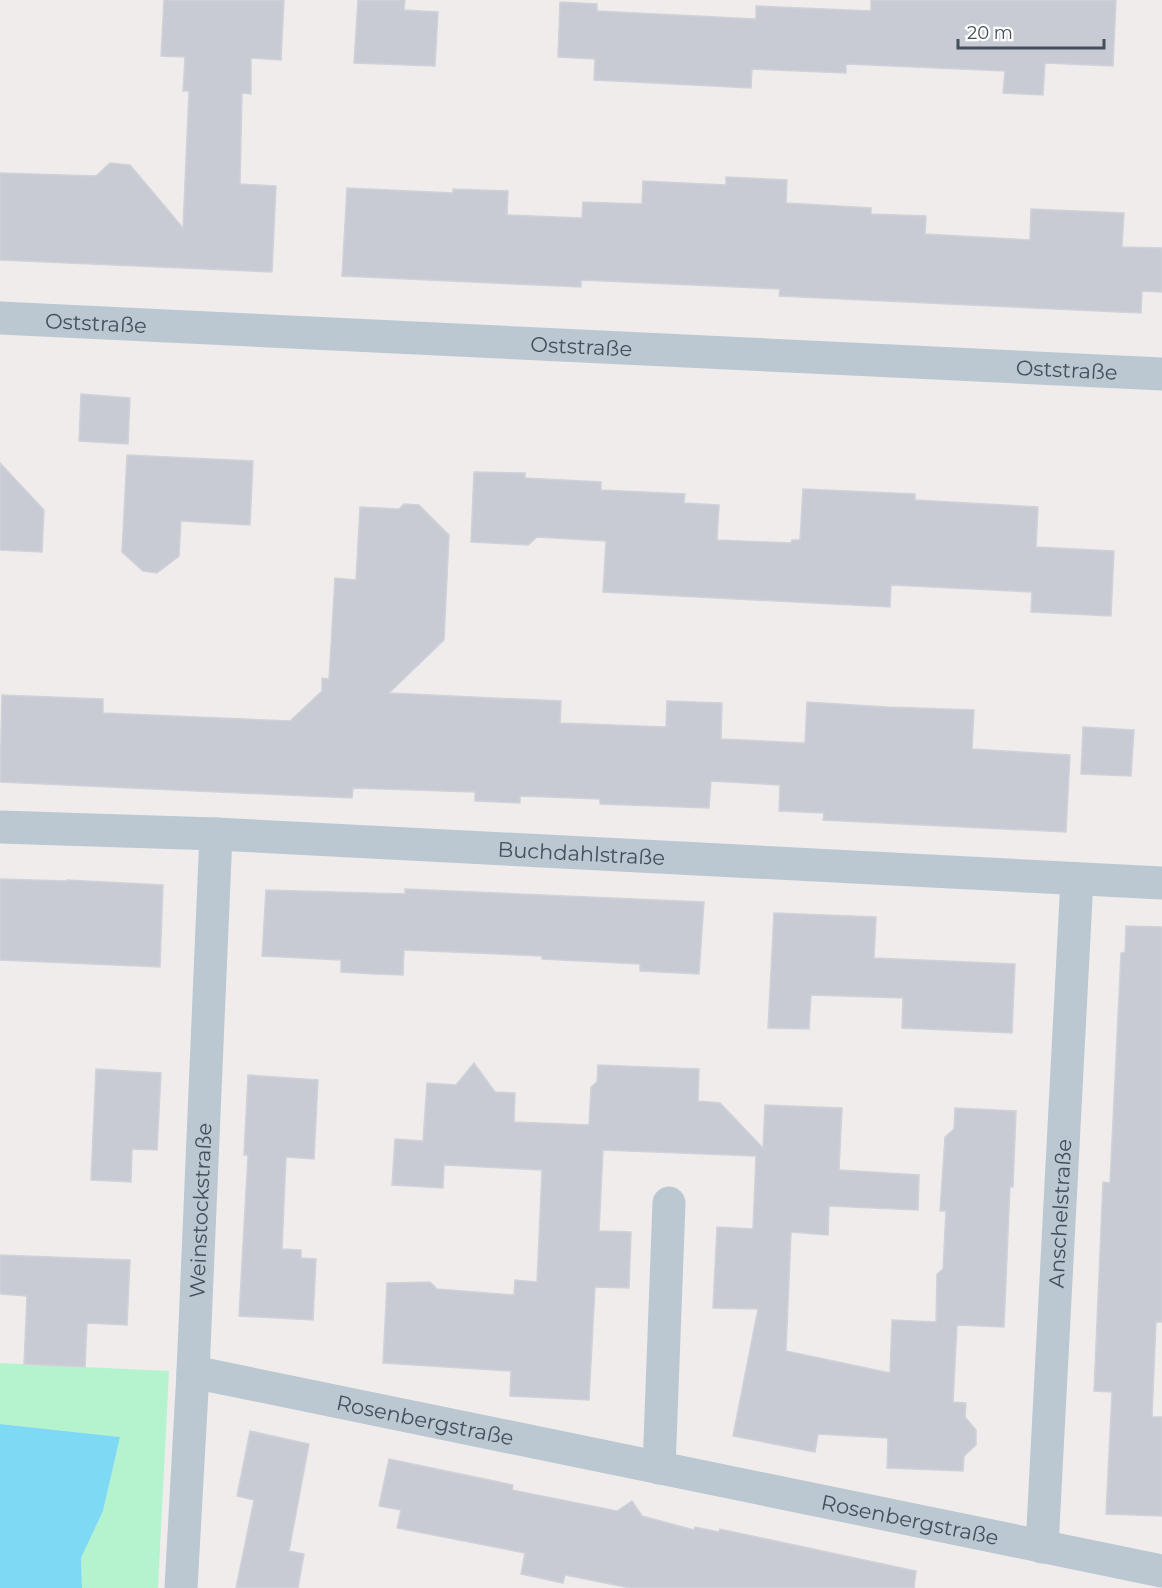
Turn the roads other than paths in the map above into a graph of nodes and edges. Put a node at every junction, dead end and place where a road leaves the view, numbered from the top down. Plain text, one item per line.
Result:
1 (0, 318) edge
2 (1162, 374) edge
3 (0, 827) edge
4 (216, 834) junction
5 (1077, 879) junction
6 (1162, 883) edge
7 (669, 1203) dead end
8 (193, 1372) junction
9 (659, 1468) junction
10 (1042, 1547) junction
11 (1162, 1571) edge
12 (181, 1588) edge

1 - 2 street, Oststraße
3 - 4 street, Buchdahlstraße
4 - 5 street, Buchdahlstraße
4 - 8 street, Weinstockstraße
5 - 6 street, Buchdahlstraße
5 - 10 street, Anschelstraße
7 - 9 street
8 - 9 street, Rosenbergstraße
8 - 12 street, Weinstockstraße
9 - 10 street, Rosenbergstraße
10 - 11 street, Rosenbergstraße

